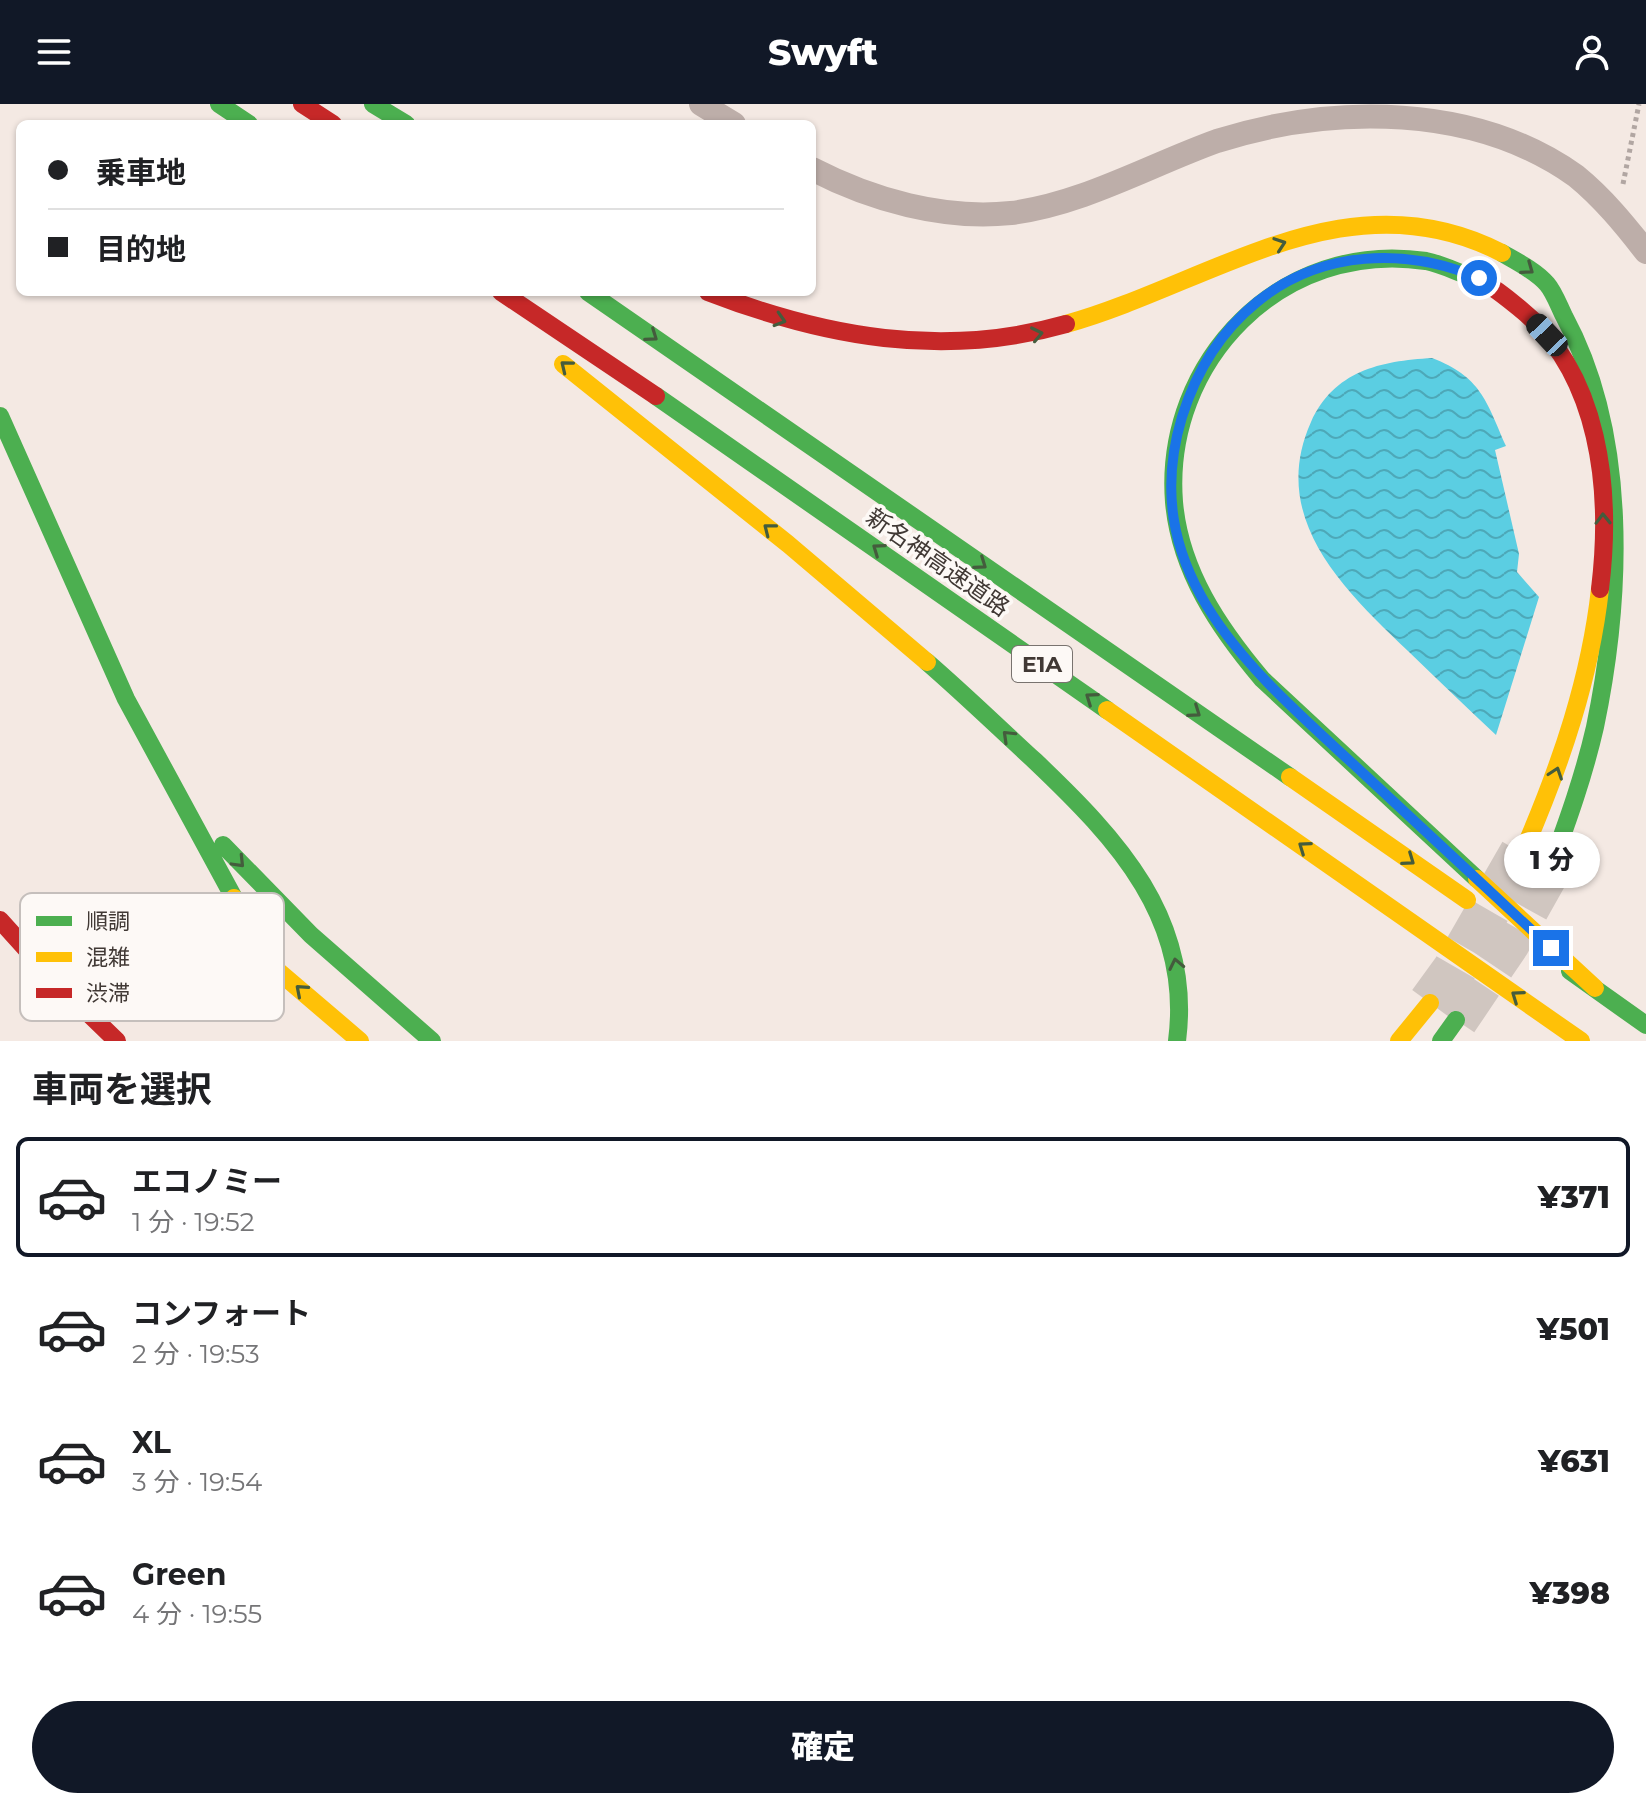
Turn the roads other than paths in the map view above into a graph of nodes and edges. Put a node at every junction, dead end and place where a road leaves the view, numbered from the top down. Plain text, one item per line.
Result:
1 (219, 104) edge
2 (302, 104) edge
3 (373, 104) edge
4 (701, 104) edge
5 (243, 120) edge
6 (327, 120) edge
7 (399, 120) edge
8 (727, 120) edge
9 (816, 171) edge
10 (1646, 252) edge
11 (594, 296) edge
12 (718, 296) edge
13 (494, 297) edge
14 (511, 322) dead end
15 (548, 352) dead end
16 (1606, 367) dead end
17 (0, 416) edge
18 (1634, 557) dead end
19 (185, 805) junction
20 (1526, 845) tunnel mouth
21 (1551, 866) tunnel mouth
22 (232, 893) edge
23 (270, 893) edge
24 (284, 907) edge
25 (0, 920) edge
26 (20, 942) edge
27 (284, 976) edge
28 (1595, 988) junction
29 (1430, 1003) tunnel mouth
30 (1456, 1020) tunnel mouth
31 (96, 1021) edge
32 (1646, 1025) edge
33 (117, 1041) edge
34 (360, 1041) edge
35 (432, 1041) edge
36 (1177, 1041) edge
37 (1399, 1041) edge
38 (1441, 1041) edge
39 (1581, 1041) edge

1 - 5 highway
2 - 6 highway
3 - 7 highway
4 - 8 street
9 - 10 street
11 -> 28 highway, 新名神高速道路 / E1A
12 -> 16 highway
13 - 14 highway
39 -> 13 highway, 新名神高速道路 / E1A
36 -> 15 highway
17 - 19 highway
18 - 21 highway
22 -> 19 highway
19 -> 23 highway
20 -> 28 highway
24 -> 35 highway
25 - 26 highway
34 -> 27 highway
28 - 32 highway, 新名神高速道路 / E1A
29 - 37 highway
30 - 38 highway
31 - 33 highway

